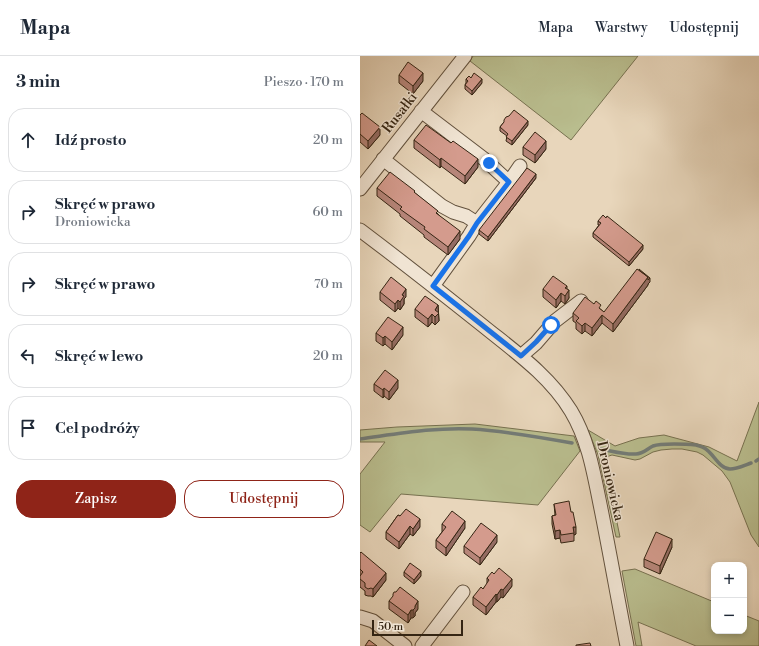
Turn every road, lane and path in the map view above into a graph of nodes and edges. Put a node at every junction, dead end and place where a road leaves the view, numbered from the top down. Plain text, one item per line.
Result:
1 (465, 56) edge
2 (421, 111) junction
3 (384, 159) junction
4 (520, 166) dead end
5 (509, 182) junction
6 (360, 189) edge
7 (477, 223) junction
8 (360, 230) edge
9 (433, 286) junction
10 (581, 301) edge
11 (521, 356) junction
12 (463, 592) dead end
13 (360, 617) edge
14 (405, 646) edge
15 (422, 646) edge
16 (627, 646) edge

1 - 2 street, Rusałki
2 - 3 street, Rusałki
2 - 5 street
3 - 6 street, Rusałki
3 - 7 street
4 - 5 street
5 - 7 street
7 - 9 street
8 - 9 street, Droniowicka
9 - 11 street, Droniowicka
10 - 11 street
11 - 16 street, Droniowicka
12 - 15 street
13 - 14 street

